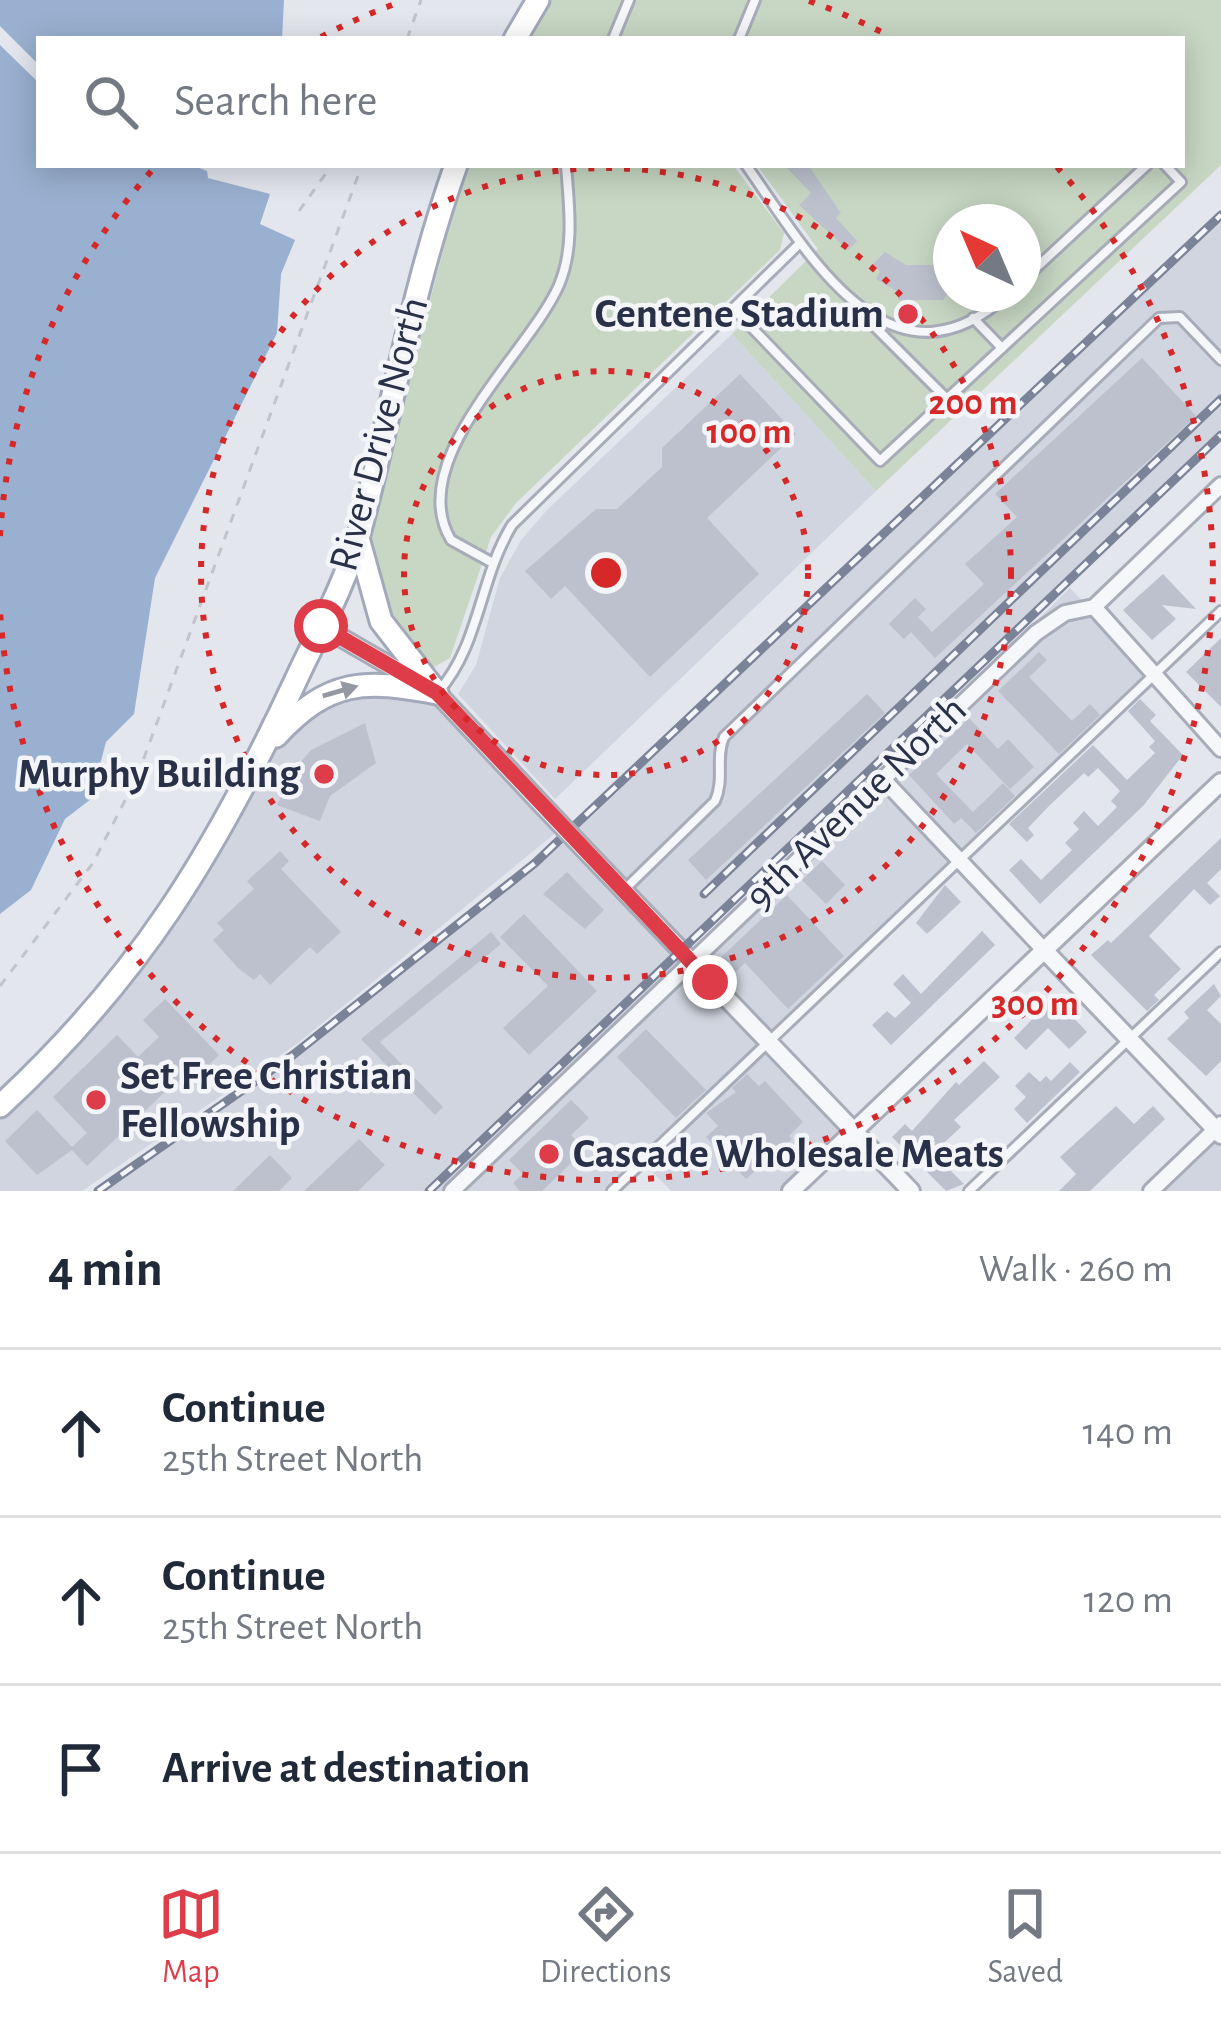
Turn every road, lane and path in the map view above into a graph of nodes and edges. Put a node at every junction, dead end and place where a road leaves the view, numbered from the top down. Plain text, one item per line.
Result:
1 (422, 0) edge
2 (538, 0) edge
3 (628, 0) edge
4 (755, 0) edge
5 (408, 36) edge
6 (517, 36) edge
7 (614, 36) edge
8 (740, 36) edge
9 (330, 168) edge
10 (361, 168) edge
11 (455, 168) edge
12 (566, 168) edge
13 (748, 168) edge
14 (1144, 168) edge
15 (1168, 168) edge
16 (299, 212) dead end
17 (797, 246) junction
18 (1041, 263) edge
19 (857, 308) junction
20 (735, 310) junction
21 (982, 312) edge
22 (973, 318) junction
23 (1002, 348) junction
24 (1221, 360) edge
25 (946, 399) junction
26 (1221, 484) edge
27 (358, 538) junction
28 (491, 562) junction
29 (1094, 607) junction
30 (1221, 611) edge
31 (321, 626) junction
32 (1153, 675) junction
33 (437, 693) junction
34 (263, 749) junction
35 (1221, 749) edge
36 (882, 778) junction
37 (1221, 782) edge
38 (960, 862) junction
39 (623, 891) junction
40 (1044, 950) junction
41 (1221, 952) edge
42 (690, 962) junction
43 (0, 986) edge
44 (1130, 1038) junction
45 (769, 1044) junction
46 (0, 1106) edge
47 (1219, 1129) edge
48 (853, 1132) junction
49 (452, 1191) edge
50 (613, 1191) edge
51 (790, 1191) edge
52 (911, 1191) edge
53 (969, 1191) edge
54 (1151, 1191) edge

1 - 5 path
2 - 6 main road
3 - 7 lane
4 - 8 lane
9 - 16 path
10 - 43 path
11 - 27 main road, River Drive North
12 - 28 lane
13 - 17 lane
14 - 18 lane
15 - 23 lane
17 - 19 lane
17 - 20 lane
19 - 22 lane
19 - 25 lane
20 - 25 lane
20 - 28 lane
21 - 22 lane
22 - 23 lane
23 - 25 lane
24 - 39 lane
26 - 29 street, 9th Avenue North
27 - 31 main road, River Drive North
27 - 33 main road
28 - 33 lane
29 - 32 street
29 - 36 street, 9th Avenue North
30 - 32 lane
31 - 33 street
31 - 34 main road, River Drive North
32 - 35 street
32 - 38 lane
34 -> 33 main road
33 - 39 street, bridge
34 - 46 main road, River Drive North
36 - 38 street
36 - 42 street, 9th Avenue North
37 - 40 street
38 - 40 street
38 - 45 lane
39 - 42 street
40 - 44 street
40 - 48 street
41 - 44 lane
42 - 45 street
42 - 49 street, 9th Avenue North
44 - 47 street
44 - 53 lane
45 - 48 street
45 - 50 lane
47 - 54 street
48 - 51 street
48 - 52 street

